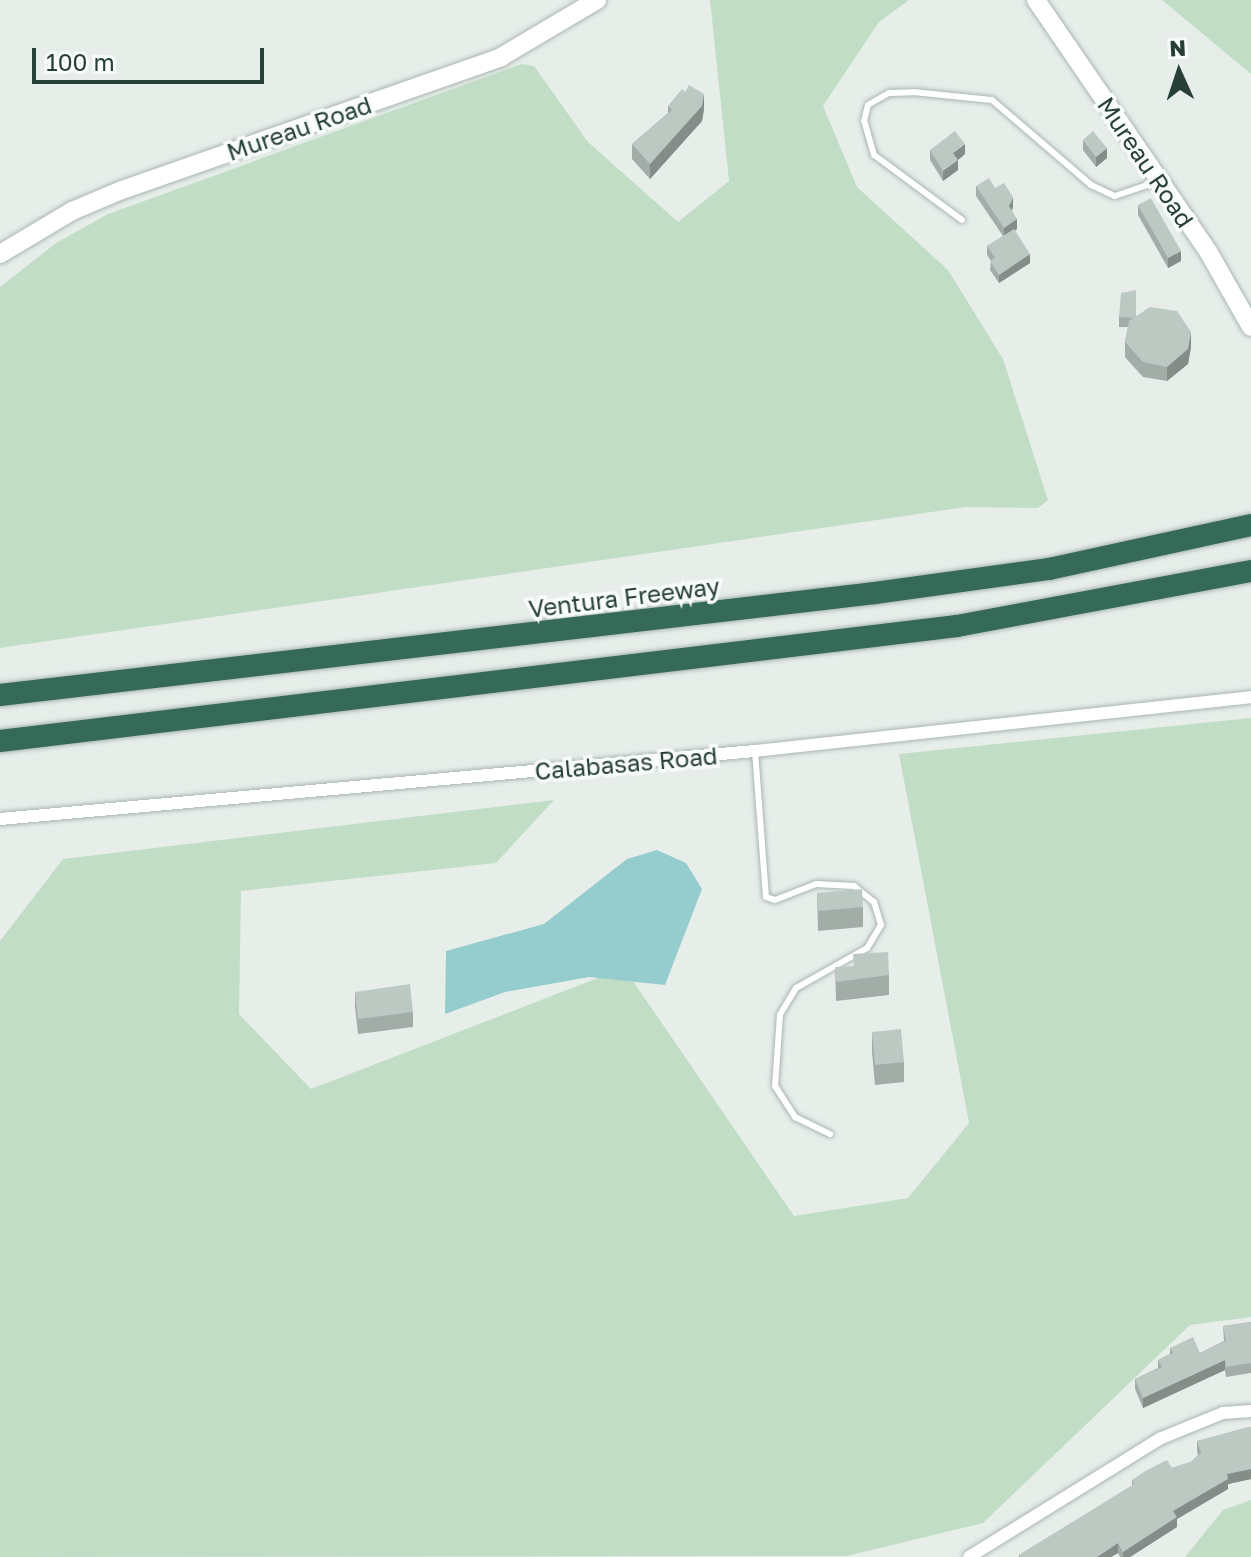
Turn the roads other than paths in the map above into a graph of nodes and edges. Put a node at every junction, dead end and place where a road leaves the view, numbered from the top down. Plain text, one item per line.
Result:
1 (597, 0) edge
2 (1036, 0) edge
3 (1160, 181) junction
4 (962, 220) dead end
5 (0, 254) edge
6 (1251, 327) edge
7 (1251, 525) edge
8 (1251, 571) edge
9 (0, 695) edge
10 (1251, 697) edge
11 (0, 741) edge
12 (755, 751) junction
13 (0, 819) edge
14 (830, 1134) dead end
15 (1251, 1411) edge
16 (969, 1557) edge

1 - 5 main road, Mureau Road
2 - 3 main road, Mureau Road
3 - 4 lane
3 - 6 main road, Mureau Road
7 - 9 highway, Ventura Freeway
8 - 11 highway
10 - 12 street, Calabasas Road
12 - 13 street, Calabasas Road
12 - 14 lane
15 - 16 street

